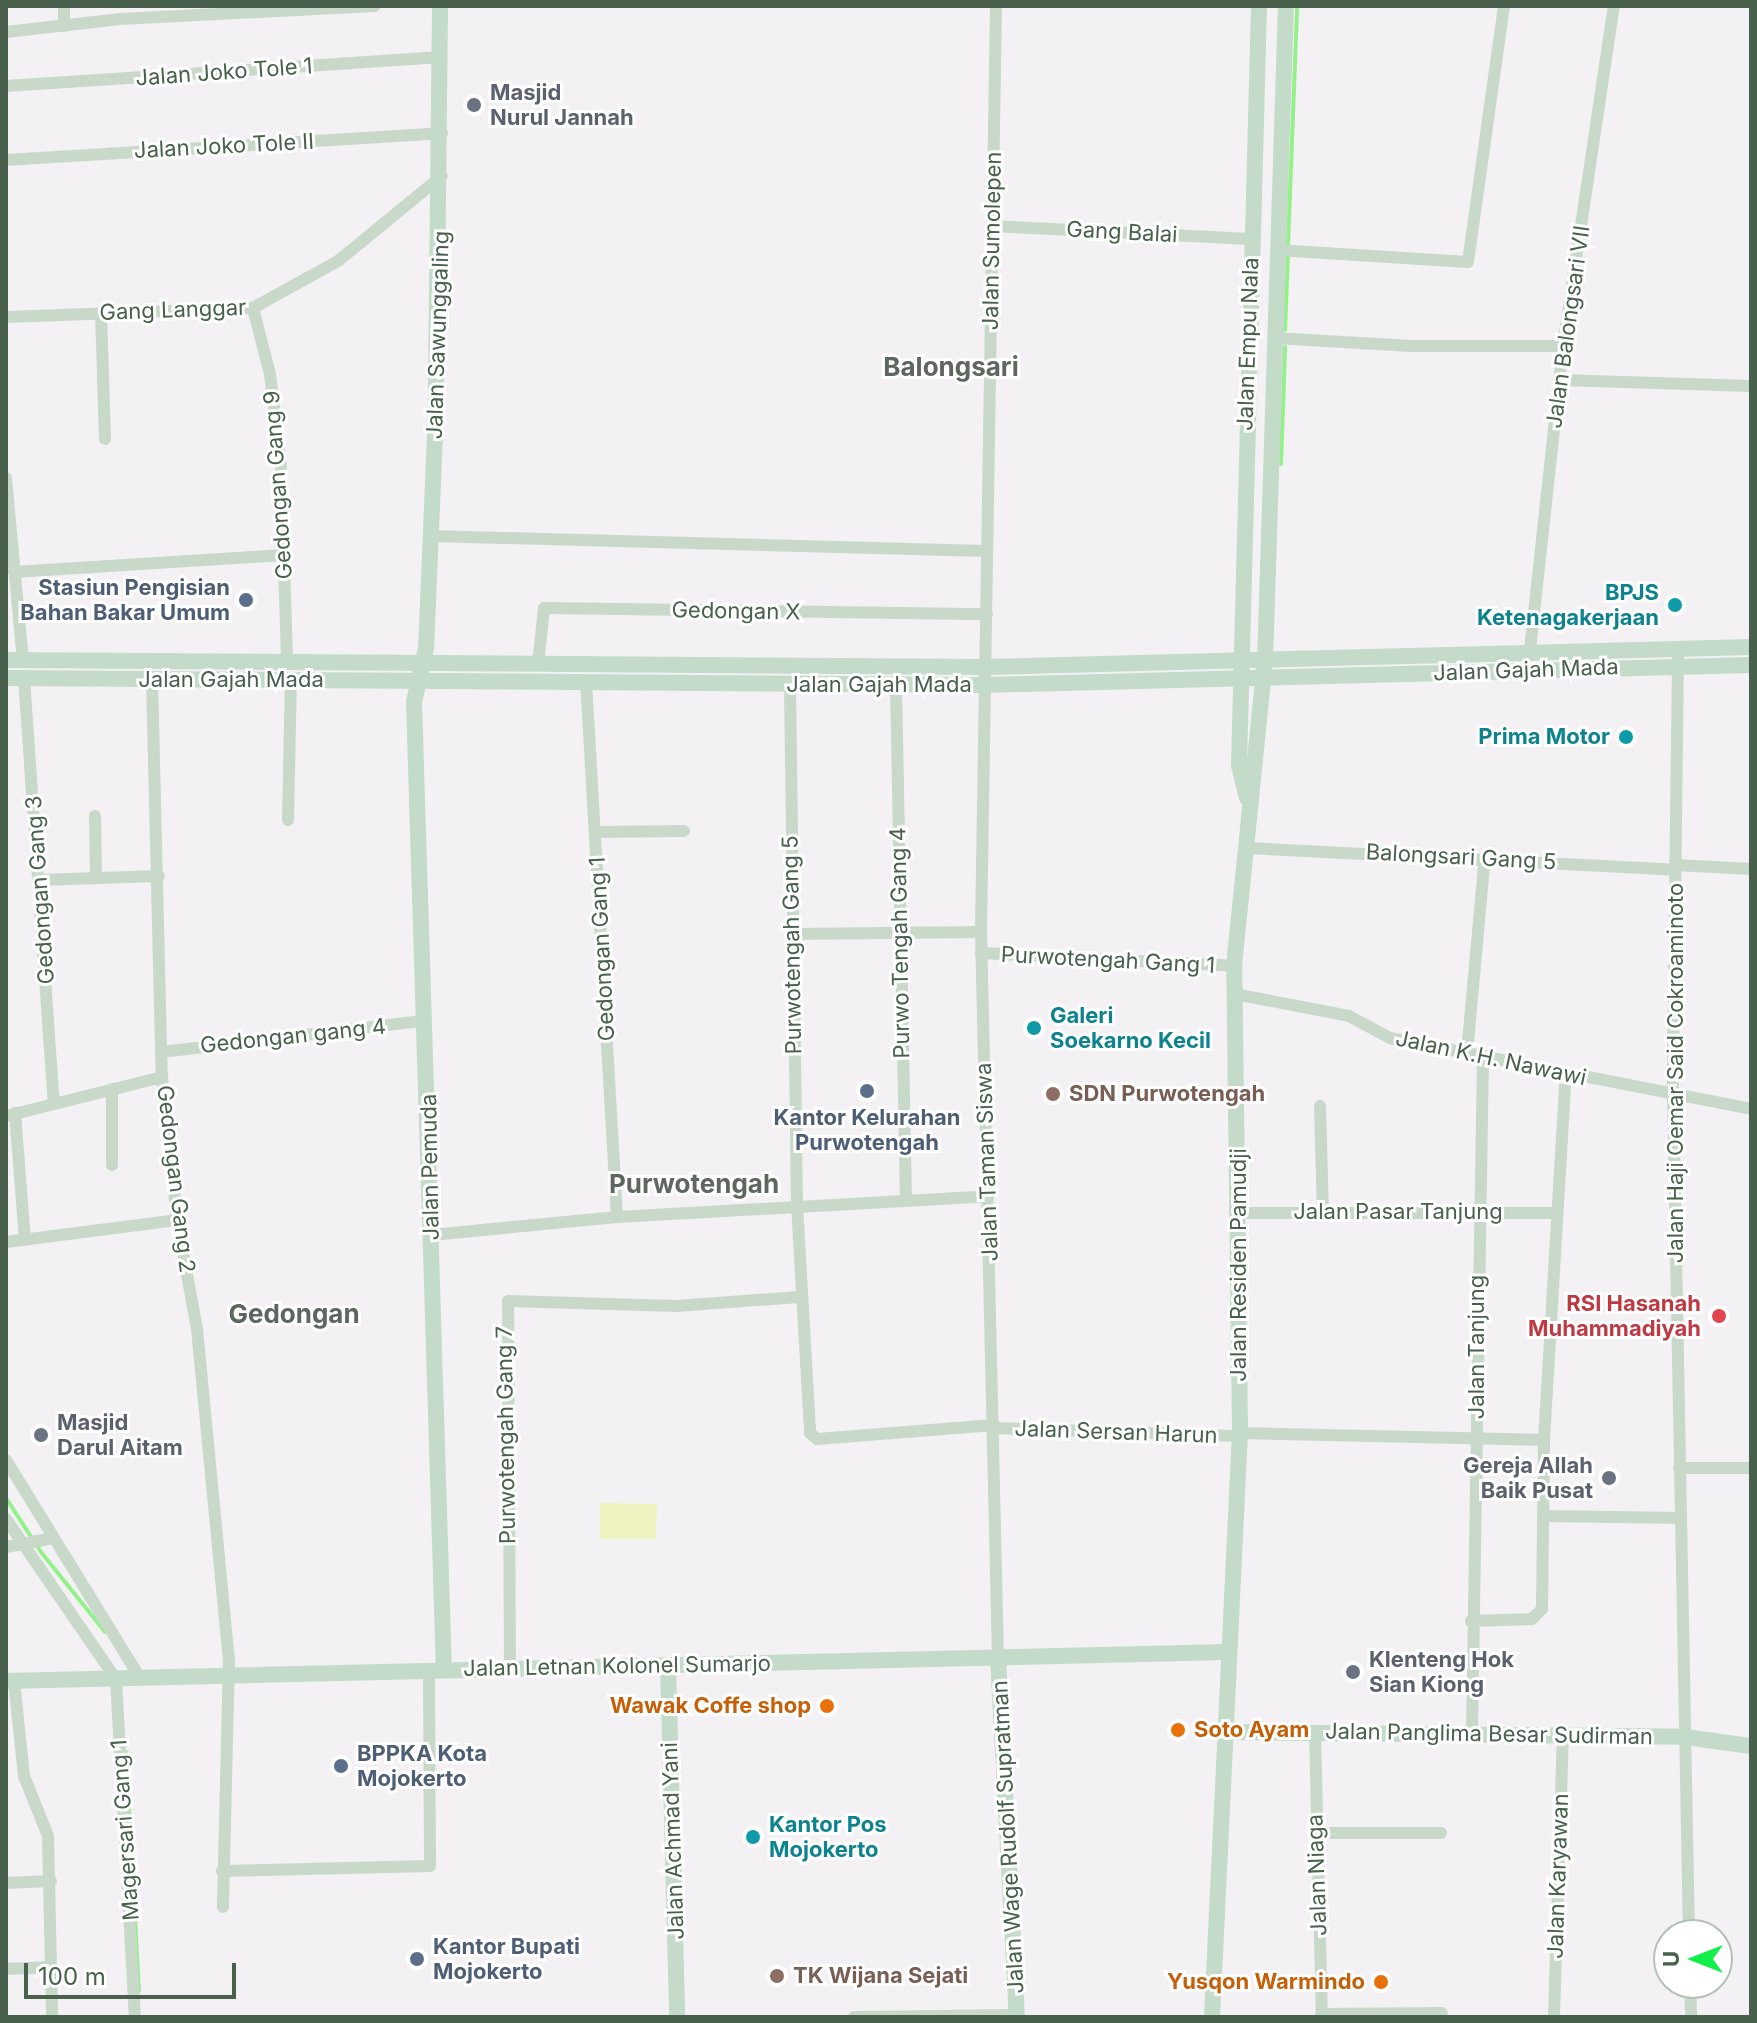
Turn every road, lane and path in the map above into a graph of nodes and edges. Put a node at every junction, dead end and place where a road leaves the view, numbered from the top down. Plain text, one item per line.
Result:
1 (64, 6) edge
2 (375, 6) edge
3 (440, 6) edge
4 (996, 6) edge
5 (1259, 6) edge
6 (1286, 6) edge
7 (1504, 6) edge
8 (1614, 6) edge
9 (314, 7) edge
10 (209, 10) edge
11 (120, 13) edge
12 (64, 26) junction
13 (6, 32) edge
14 (441, 57) junction
15 (6, 86) edge
16 (442, 133) junction
17 (6, 160) edge
18 (1253, 166) junction
19 (1280, 168) junction
20 (442, 176) junction
21 (993, 226) junction
22 (1251, 239) junction
23 (1281, 250) junction
24 (253, 308) junction
25 (101, 312) junction
26 (6, 317) edge
27 (1275, 338) junction
28 (1563, 346) junction
29 (1560, 380) junction
30 (1751, 386) edge
31 (105, 439) dead end
32 (6, 478) edge
33 (431, 536) junction
34 (986, 551) junction
35 (285, 555) junction
36 (14, 572) junction
37 (987, 614) junction
38 (1751, 647) edge
39 (1678, 649) junction
40 (1530, 650) junction
41 (14, 660) edge
42 (1265, 662) junction
43 (1241, 664) junction
44 (538, 665) junction
45 (1751, 665) edge
46 (1678, 666) junction
47 (987, 667) junction
48 (420, 672) junction
49 (290, 677) junction
50 (6, 678) edge
51 (24, 678) junction
52 (152, 679) junction
53 (586, 681) junction
54 (1241, 681) junction
55 (1263, 681) junction
56 (790, 685) junction
57 (896, 685) junction
58 (983, 685) junction
59 (1248, 800) junction
60 (95, 816) dead end
61 (288, 820) dead end
62 (684, 831) dead end
63 (596, 832) junction
64 (1246, 848) junction
65 (1485, 857) junction
66 (1676, 867) junction
67 (1751, 869) edge
68 (159, 876) junction
69 (96, 878) junction
70 (39, 880) junction
71 (899, 932) junction
72 (981, 932) junction
73 (792, 934) junction
74 (981, 953) junction
75 (1234, 966) junction
76 (1235, 994) junction
77 (423, 1021) junction
78 (162, 1052) junction
79 (1467, 1053) junction
80 (1483, 1055) junction
81 (1566, 1074) junction
82 (162, 1077) junction
83 (112, 1089) junction
84 (1673, 1095) junction
85 (54, 1102) junction
86 (1320, 1106) dead end
87 (1751, 1109) edge
88 (10, 1114) edge
89 (112, 1165) dead end
90 (988, 1196) junction
91 (906, 1201) junction
92 (797, 1205) junction
93 (1323, 1211) junction
94 (1239, 1213) junction
95 (1478, 1213) junction
96 (1557, 1213) junction
97 (617, 1217) junction
98 (177, 1220) junction
99 (431, 1235) junction
100 (25, 1240) junction
101 (6, 1242) edge
102 (800, 1297) junction
103 (994, 1426) junction
104 (1239, 1434) junction
105 (1477, 1439) junction
106 (1544, 1440) junction
107 (6, 1460) edge
108 (1679, 1468) junction
109 (1751, 1468) edge
110 (1544, 1516) junction
111 (1681, 1518) junction
112 (6, 1519) edge
113 (49, 1539) junction
114 (25, 1545) junction
115 (6, 1547) edge
116 (1471, 1621) junction
117 (1228, 1652) junction
118 (998, 1657) junction
119 (668, 1665) junction
120 (510, 1669) junction
121 (436, 1671) junction
122 (227, 1676) junction
123 (140, 1678) junction
124 (117, 1684) junction
125 (12, 1686) edge
126 (1226, 1732) junction
127 (1315, 1733) junction
128 (1472, 1734) junction
129 (1563, 1735) junction
130 (1685, 1737) junction
131 (1751, 1746) edge
132 (1315, 1833) junction
133 (1441, 1833) dead end
134 (222, 1871) junction
135 (51, 1881) junction
136 (6, 1883) edge
137 (223, 1907) dead end
138 (1689, 1919) edge
139 (51, 1967) junction
140 (6, 1969) edge
141 (1442, 2013) dead end
142 (1322, 2015) edge
143 (1017, 2016) edge
144 (52, 2017) edge
145 (135, 2017) edge
146 (677, 2017) edge
147 (854, 2017) edge
148 (1212, 2017) edge
149 (1554, 2017) edge

1 - 12 street
2 - 9 street
3 - 14 main road, Jalan Sawunggaling
4 - 21 street, Jalan Sumolepen
5 - 18 main road, Jalan Empu Nala
6 - 19 main road, Jalan Empu Nala
7 - 23 street
8 - 28 street, Jalan Balongsari VII
9 - 10 street
10 - 11 street
11 - 12 street
12 - 13 street
14 - 15 street, Jalan Joko Tole 1
14 - 16 main road, Jalan Sawunggaling
16 - 17 street, Jalan Joko Tole II
16 - 20 main road, Jalan Sawunggaling
18 - 19 main road
18 - 22 main road, Jalan Empu Nala
19 - 23 main road, Jalan Empu Nala
20 - 24 street, Gang Langgar
20 - 33 main road, Jalan Sawunggaling
21 - 22 street, Gang Balai
21 - 34 street, Jalan Sumolepen
22 - 43 main road, Jalan Empu Nala
23 - 27 main road, Jalan Empu Nala
24 - 25 street, Gang Langgar
24 - 35 street, Gedongan Gang 9
25 - 26 street, Gang Langgar
25 - 31 street
27 - 28 street
27 - 42 main road, Jalan Empu Nala
28 - 29 street, Jalan Balongsari VII
29 - 30 street
29 - 40 street, Jalan Balongsari VII
32 - 36 street
33 - 34 street
33 - 48 main road, Jalan Sawunggaling
34 - 37 street, Jalan Sumolepen
35 - 36 street
35 - 49 street, Gedongan Gang 9
36 - 41 street
37 - 44 street, Gedongan X
37 - 47 street, Jalan Sumolepen
38 - 39 main road, Jalan Gajah Mada
39 - 40 main road, Jalan Gajah Mada
39 - 46 street, Jalan Haji Oemar Said Cokroaminoto
40 - 42 main road, Jalan Gajah Mada
41 - 49 main road, Jalan Gajah Mada
42 - 43 main road, Jalan Gajah Mada
42 - 55 main road, Jalan Residen Pamudji
43 - 47 main road, Jalan Gajah Mada
43 - 54 main road, Jalan Empu Nala
44 - 47 main road, Jalan Gajah Mada
44 - 48 main road, Jalan Gajah Mada
45 - 46 main road, Jalan Gajah Mada
46 - 55 main road, Jalan Gajah Mada
46 - 66 street, Jalan Haji Oemar Said Cokroaminoto
47 - 58 street, Jalan Taman Siswa
48 - 49 main road, Jalan Gajah Mada
48 - 53 main road, Jalan Gajah Mada
48 - 77 main road, Jalan Pemuda
49 - 52 main road, Jalan Gajah Mada
49 - 61 street, Gedongan Gang 9
50 - 51 main road, Jalan Gajah Mada
51 - 52 main road, Jalan Gajah Mada
51 - 70 street, Gedongan Gang 3
52 - 68 street, Gedongan Gang 2
53 - 56 main road, Jalan Gajah Mada
53 - 63 street, Gedongan Gang 1
54 - 55 main road, Jalan Gajah Mada
54 - 58 main road, Jalan Gajah Mada
54 - 59 main road, Jalan Residen Pamudji
55 - 59 main road, Jalan Residen Pamudji
56 - 57 main road, Jalan Gajah Mada
56 - 73 street, Purwotengah Gang 5
57 - 58 main road, Jalan Gajah Mada
57 - 71 street, Purwo Tengah Gang 4
58 - 72 street, Jalan Taman Siswa
59 - 64 main road, Jalan Residen Pamudji
60 - 69 street
62 - 63 street
63 - 97 street, Gedongan Gang 1
64 - 65 street, Balongsari Gang 5
64 - 75 main road, Jalan Residen Pamudji
65 - 66 street, Balongsari Gang 5
65 - 79 street
66 - 67 street, Balongsari Gang 5
66 - 84 street, Jalan Haji Oemar Said Cokroaminoto
68 - 69 street
68 - 78 street, Gedongan Gang 2
69 - 70 street
70 - 85 street, Gedongan Gang 3
71 - 72 street
71 - 73 street
71 - 91 street, Purwo Tengah Gang 4
72 - 74 street, Jalan Taman Siswa
73 - 92 street, Purwotengah Gang 5
74 - 75 street, Purwotengah Gang 1
74 - 90 street, Jalan Taman Siswa
75 - 76 main road, Jalan Residen Pamudji
76 - 79 street, Jalan K.H. Nawawi
76 - 94 main road, Jalan Residen Pamudji
77 - 78 street, Gedongan gang 4
77 - 99 main road, Jalan Pemuda
78 - 82 street, Gedongan Gang 2
79 - 80 street, Jalan K.H. Nawawi
80 - 81 street, Jalan K.H. Nawawi
80 - 95 street, Jalan Tanjung
81 - 84 street, Jalan K.H. Nawawi
81 - 96 street
82 - 83 street
82 - 98 street, Gedongan Gang 2
83 - 85 street
83 - 89 street
84 - 87 street, Jalan K.H. Nawawi
84 - 108 street, Jalan Haji Oemar Said Cokroaminoto
85 - 88 street
86 - 93 street
88 - 100 street
90 - 91 street
90 - 103 street, Jalan Taman Siswa
91 - 92 street
92 - 97 street
92 - 102 street, Purwotengah Gang 5
93 - 94 street, Jalan Pasar Tanjung
93 - 95 street, Jalan Pasar Tanjung
94 - 104 main road, Jalan Residen Pamudji
95 - 96 street, Jalan Pasar Tanjung
95 - 105 street, Jalan Tanjung
96 - 106 street
97 - 99 street
98 - 100 street
98 - 122 street, Gedongan Gang 2
99 - 121 main road, Jalan Pemuda
100 - 101 street
102 - 103 street, Jalan Sersan Harun
102 - 120 street, Purwotengah Gang 7
103 - 104 street, Jalan Sersan Harun
103 - 118 street, Jalan Taman Siswa
104 - 105 street, Jalan Sersan Harun
104 - 117 main road, Jalan Residen Pamudji
105 - 106 street, Jalan Sersan Harun
105 - 116 street, Jalan Tanjung
106 - 110 street
107 - 113 street
108 - 109 street
108 - 111 street, Jalan Haji Oemar Said Cokroaminoto
110 - 111 street
110 - 116 street
111 - 130 street, Jalan Haji Oemar Said Cokroaminoto
112 - 114 street
113 - 114 street
113 - 123 street
114 - 115 street
114 - 124 street
116 - 128 street, Jalan Tanjung
117 - 118 main road, Jalan Letnan Kolonel Sumarjo
117 - 126 main road, Jalan Residen Pamudji
118 - 119 main road, Jalan Letnan Kolonel Sumarjo
118 - 143 main road, Jalan Wage Rudolf Supratman
119 - 120 main road, Jalan Letnan Kolonel Sumarjo
119 - 146 main road, Jalan Achmad Yani
120 - 121 main road, Jalan Letnan Kolonel Sumarjo
121 - 122 main road, Jalan Letnan Kolonel Sumarjo
121 - 134 street
122 - 123 main road, Jalan Letnan Kolonel Sumarjo
122 - 134 street, Gedongan Gang 2
123 - 124 main road, Jalan Letnan Kolonel Sumarjo
124 - 125 main road, Jalan Letnan Kolonel Sumarjo
124 - 145 street, Magersari Gang 1
125 - 135 street
126 - 127 main road, Jalan Panglima Besar Sudirman
126 - 148 main road, Jalan Residen Pamudji
127 - 128 main road, Jalan Panglima Besar Sudirman
127 - 132 street, Jalan Niaga
128 - 129 main road, Jalan Panglima Besar Sudirman
129 - 130 main road, Jalan Panglima Besar Sudirman
129 - 149 street, Jalan Karyawan
130 - 131 main road, Jalan Panglima Besar Sudirman
130 - 138 street, Jalan Haji Oemar Said Cokroaminoto
132 - 133 street
132 - 142 street, Jalan Niaga
134 - 137 street, Gedongan Gang 2
135 - 136 street
135 - 139 street
139 - 140 street
139 - 144 street
141 - 142 street
143 - 147 street

